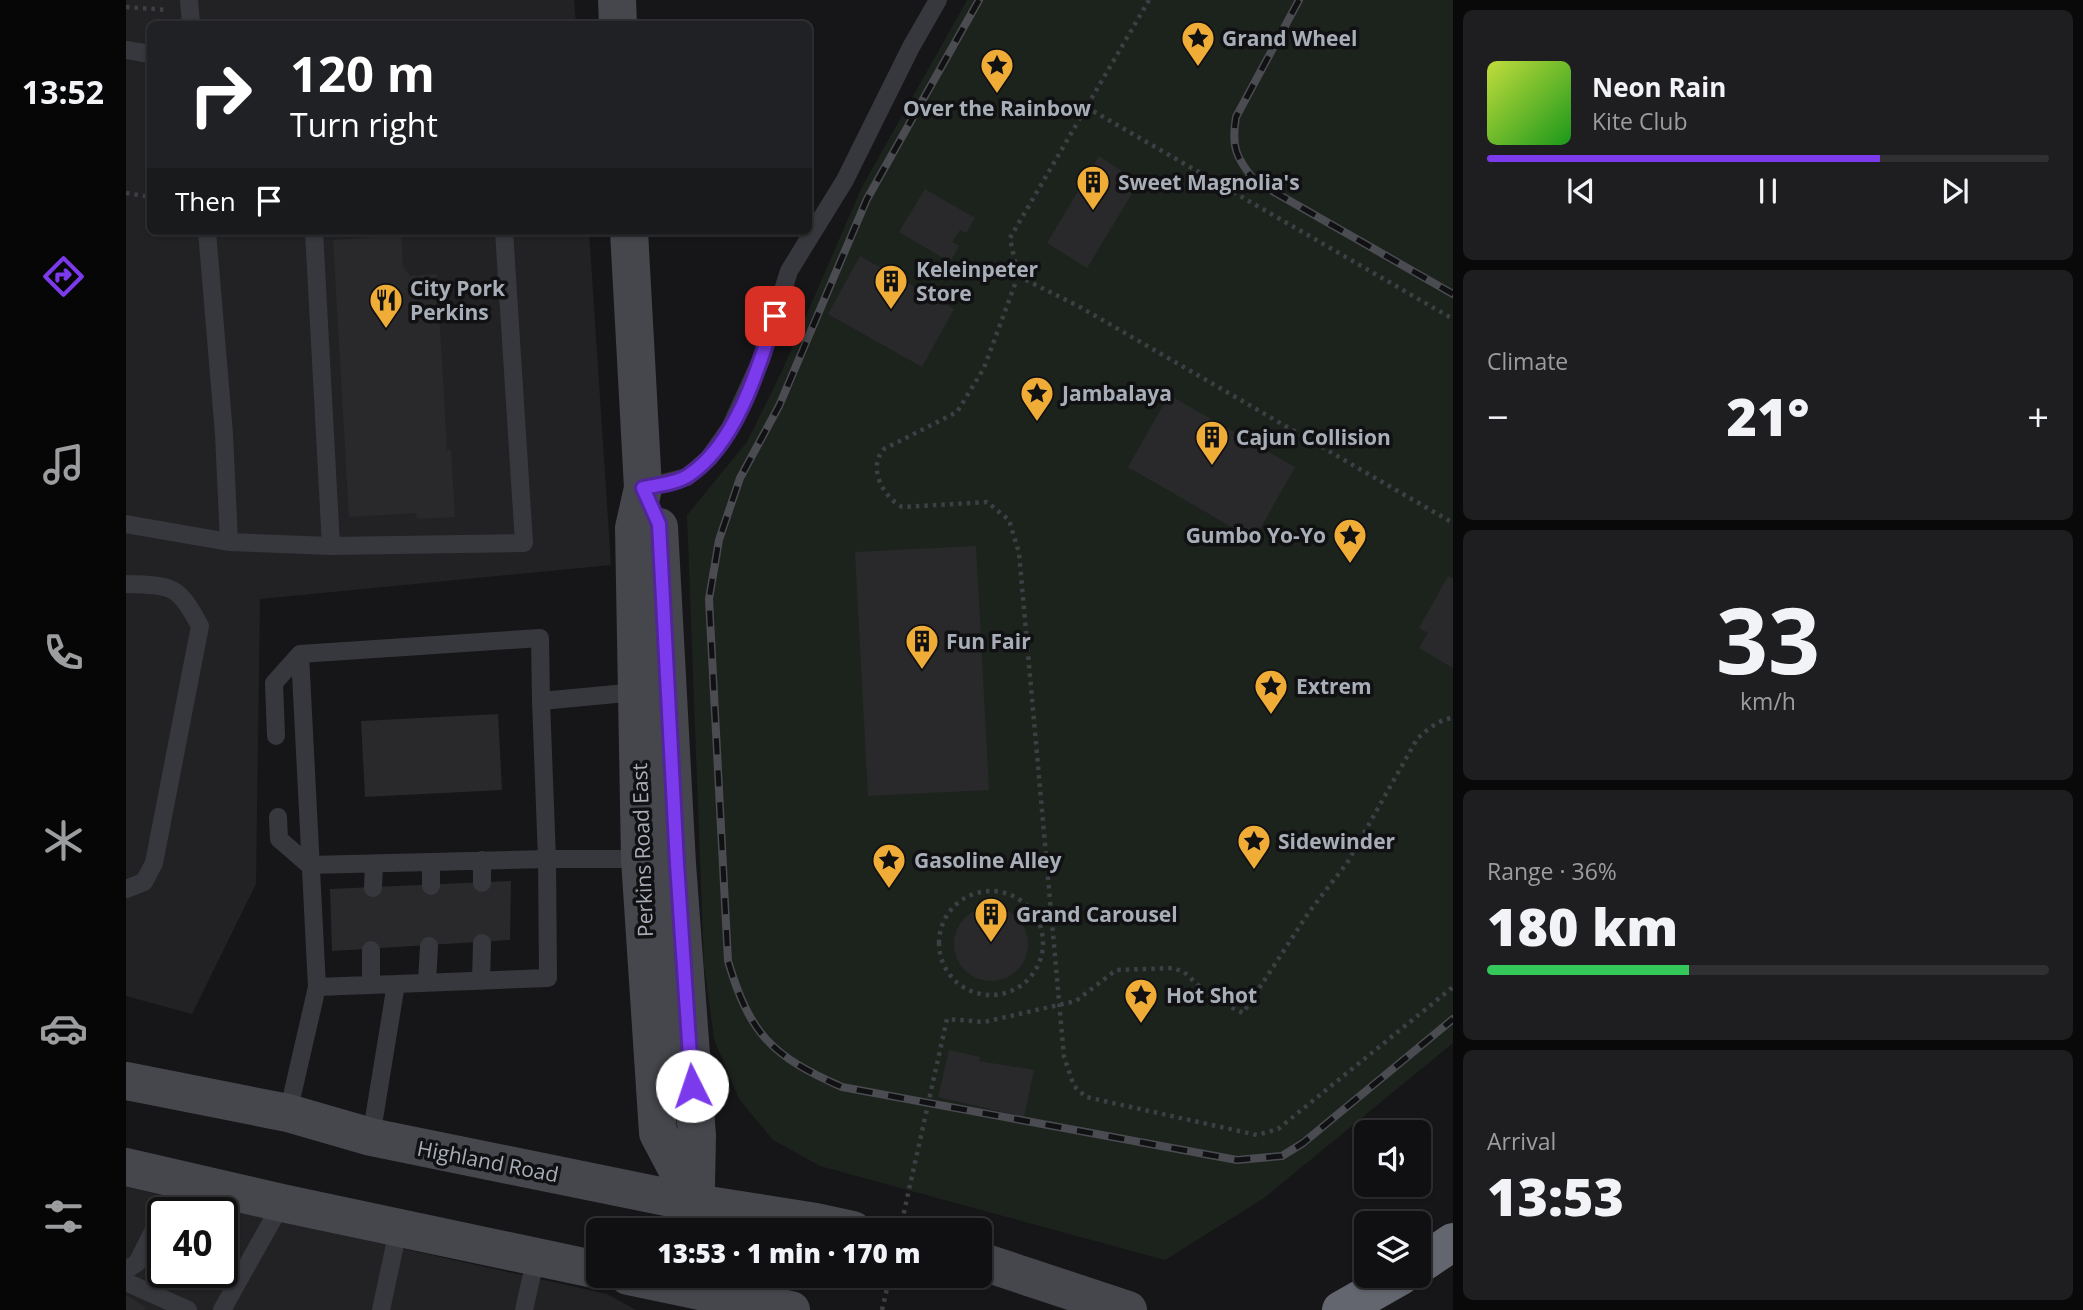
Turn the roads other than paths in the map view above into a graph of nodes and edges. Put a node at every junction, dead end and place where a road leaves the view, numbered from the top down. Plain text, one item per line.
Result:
1 (617, 0) edge
2 (938, 0) edge
3 (618, 21) edge
4 (126, 50) edge
5 (147, 54) edge
6 (812, 234) edge
7 (207, 235) edge
8 (314, 235) edge
9 (504, 235) edge
10 (629, 235) edge
11 (811, 235) edge
12 (643, 488) junction
13 (126, 524) edge
14 (229, 542) junction
15 (331, 546) junction
16 (126, 584) edge
17 (300, 654) junction
18 (637, 692) junction
19 (541, 701) junction
20 (276, 736) dead end
21 (278, 817) dead end
22 (547, 859) junction
23 (640, 859) junction
24 (482, 860) junction
25 (431, 862) junction
26 (374, 864) junction
27 (309, 865) junction
28 (482, 883) dead end
29 (431, 886) dead end
30 (373, 888) dead end
31 (126, 889) edge
32 (482, 943) dead end
33 (429, 946) dead end
34 (371, 950) dead end
35 (481, 981) junction
36 (427, 982) junction
37 (371, 984) junction
38 (396, 984) junction
39 (317, 987) junction
40 (126, 1081) edge
41 (288, 1113) junction
42 (372, 1137) junction
43 (126, 1167) edge
44 (179, 1180) junction
45 (282, 1203) junction
46 (695, 1216) edge
47 (735, 1218) edge
48 (399, 1226) junction
49 (1453, 1242) edge
50 (536, 1257) junction
51 (1431, 1257) edge
52 (992, 1265) edge
53 (586, 1267) edge
54 (126, 1270) edge
55 (126, 1282) edge
56 (716, 1288) edge
57 (1380, 1288) edge
58 (188, 1310) edge
59 (222, 1310) edge
60 (381, 1310) edge
61 (524, 1310) edge
62 (791, 1310) edge
63 (1128, 1310) edge
64 (1341, 1310) edge

1 - 3 street
2 - 6 lane
4 - 5 lane
7 - 14 lane
8 - 15 lane
9 - 15 lane
10 - 12 street, Perkins Road East
11 - 12 lane
12 - 18 street, Perkins Road East
12 - 46 street, Perkins Road East
13 - 14 lane
14 - 15 lane
16 - 31 lane
17 - 19 lane
17 - 20 lane
17 - 27 lane
18 - 19 lane
18 - 23 street, Perkins Road East
19 - 22 lane
21 - 27 lane
22 - 23 lane
22 - 24 lane
22 - 35 lane
23 - 46 street, Perkins Road East
24 - 25 lane
24 - 28 lane
25 - 26 lane
25 - 29 lane
26 - 27 lane
26 - 30 lane
27 - 39 lane
32 - 35 lane
33 - 36 lane
34 - 37 lane
35 - 36 lane
36 - 38 lane
37 - 38 lane
37 - 39 lane
38 - 42 lane
39 - 41 lane
40 - 41 street, Highland Road
41 - 42 street, Highland Road
42 - 46 street, Highland Road
43 - 44 street
44 - 45 street
44 - 54 lane
45 - 48 street
45 - 59 lane
46 - 47 street, Highland Road
48 - 50 street
48 - 60 lane
49 - 51 highway
50 - 53 street
50 - 61 lane
52 - 63 street
55 - 58 lane
56 - 62 street
57 - 64 highway

